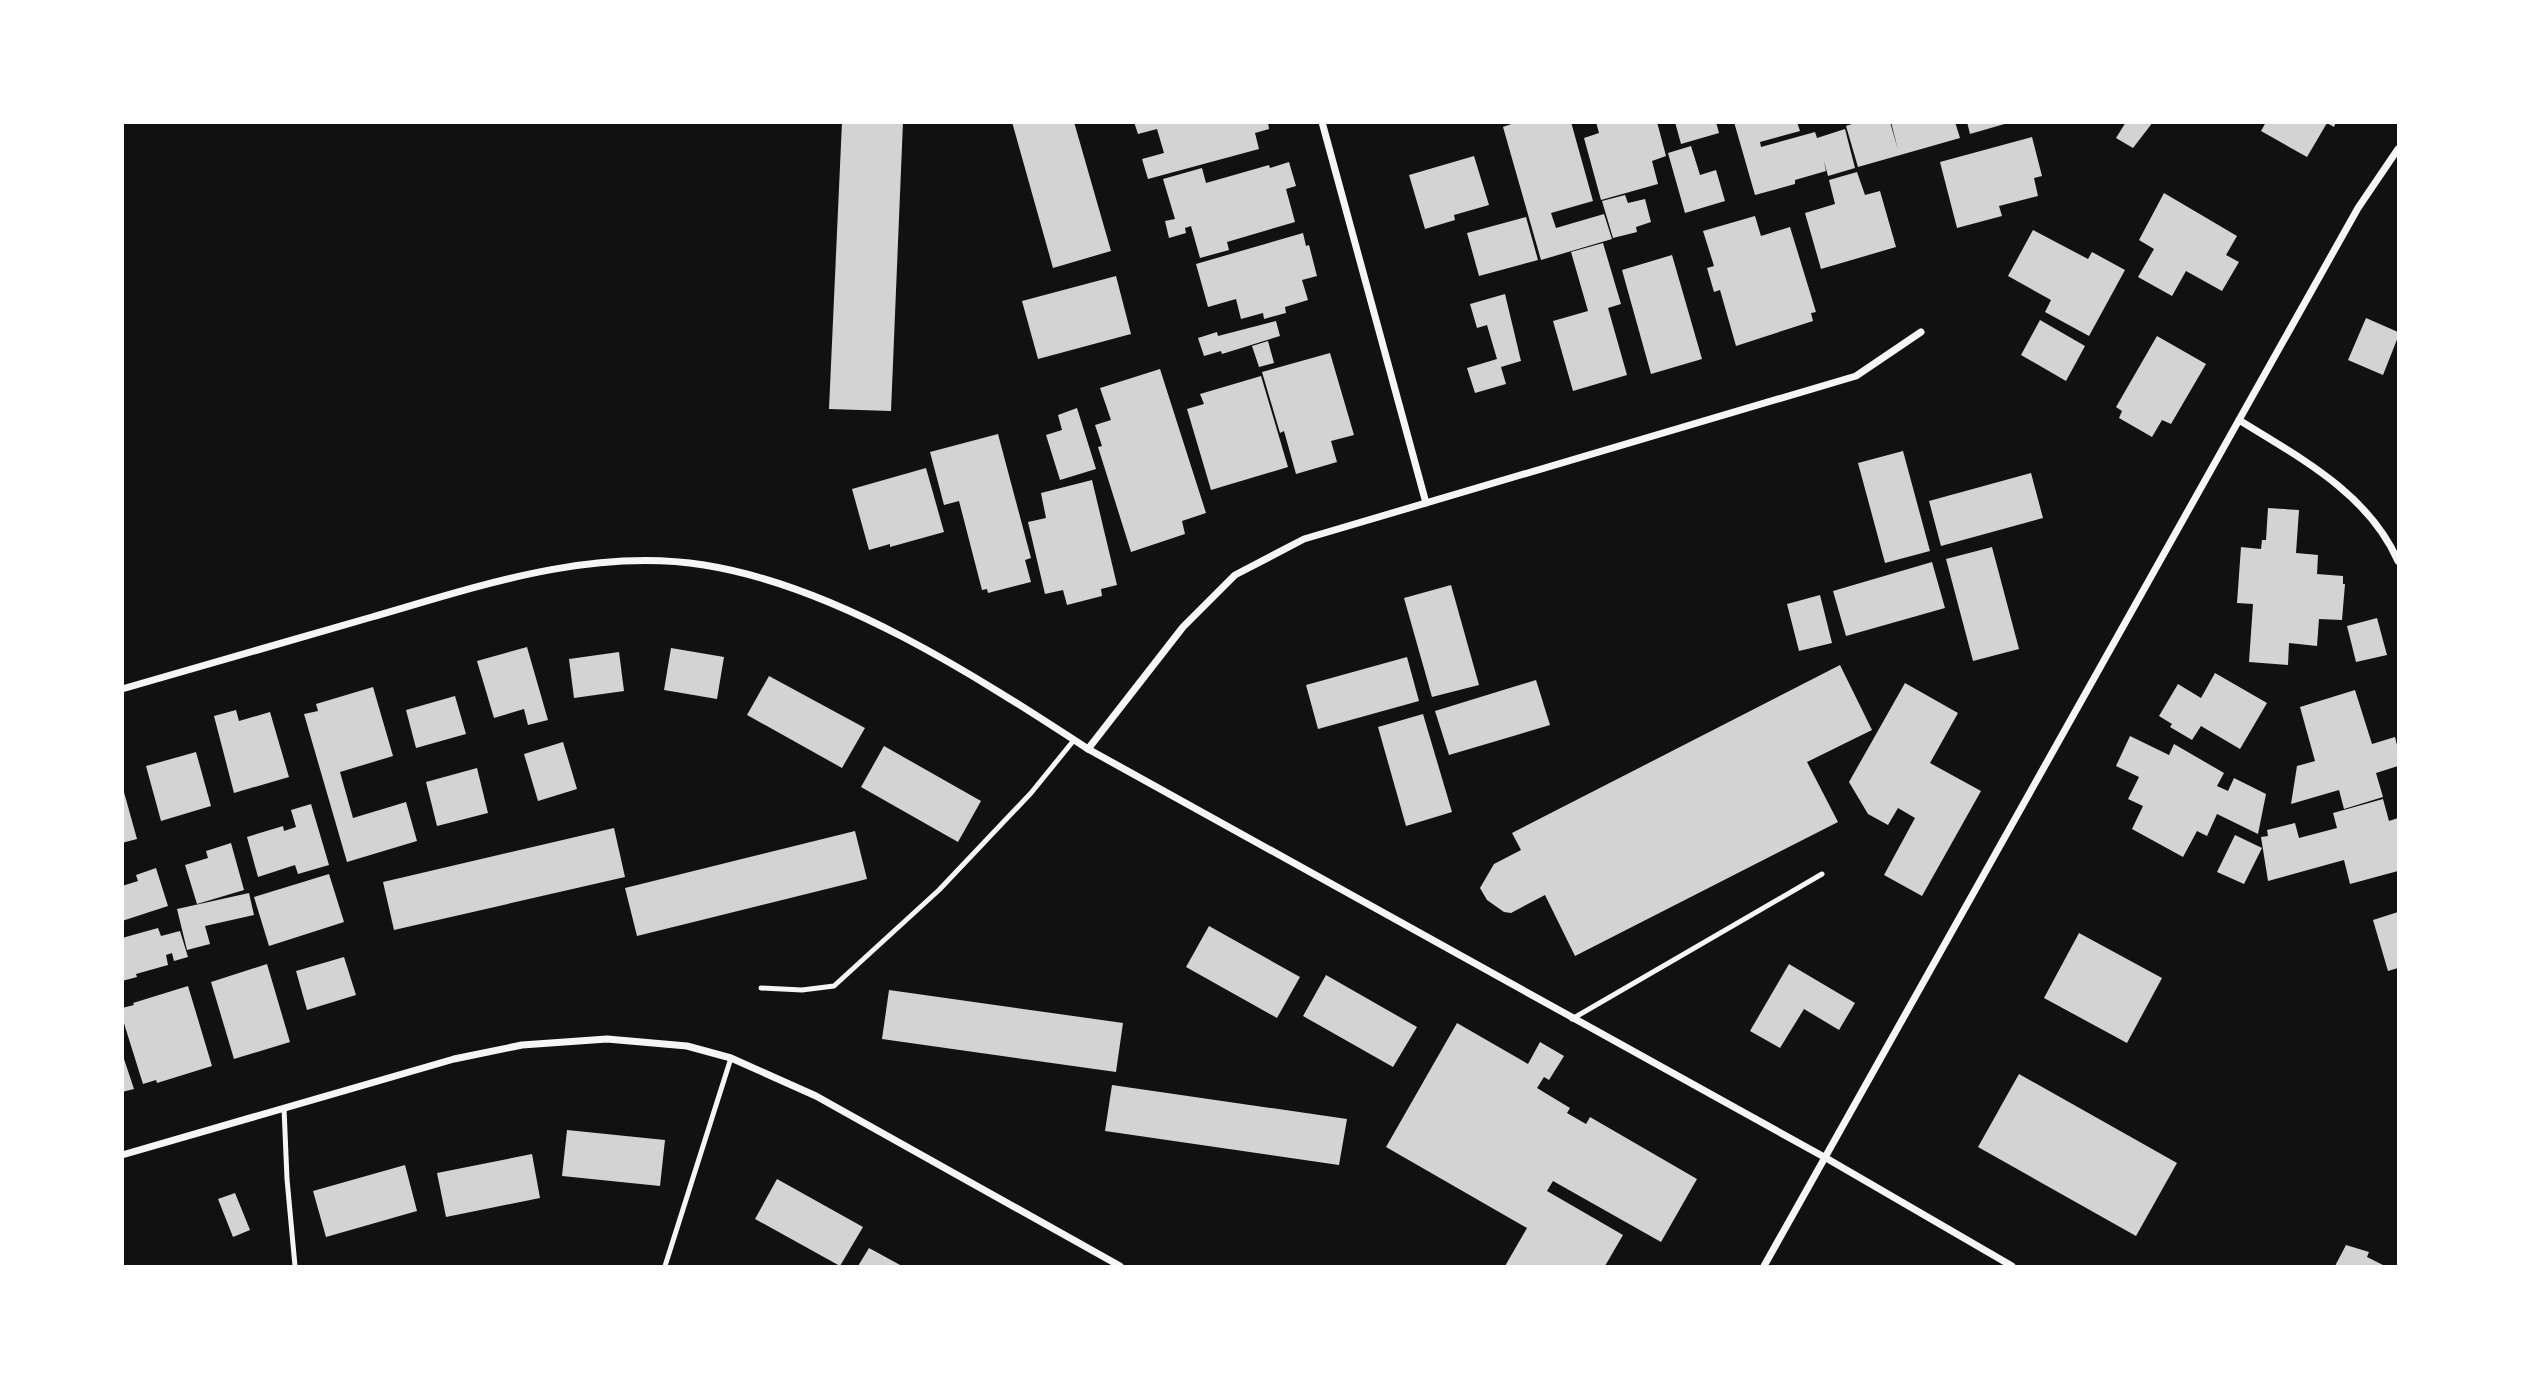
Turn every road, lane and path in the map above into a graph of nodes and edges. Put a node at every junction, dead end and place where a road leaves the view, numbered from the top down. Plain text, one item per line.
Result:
1 (1322, 122) edge
2 (2399, 149) edge
3 (1921, 332) dead end
4 (2239, 420) junction
5 (1426, 503) junction
6 (2399, 561) edge
7 (122, 688) edge
8 (1074, 740) junction
9 (1088, 749) junction
10 (1822, 874) dead end
11 (761, 988) dead end
12 (1572, 1019) junction
13 (731, 1058) junction
14 (284, 1108) junction
15 (122, 1154) edge
16 (1826, 1158) junction
17 (295, 1266) edge
18 (665, 1266) edge
19 (1120, 1266) edge
20 (1764, 1266) edge
21 (2012, 1266) edge

1 - 5 street
2 - 4 street
3 - 5 street
4 - 6 street
4 - 16 street
5 - 9 street
7 - 8 street
8 - 9 street
8 - 11 lane
9 - 12 street
10 - 12 lane
12 - 16 street
13 - 14 street
13 - 18 lane
13 - 19 street
14 - 15 street
14 - 17 lane
16 - 20 street
16 - 21 street

